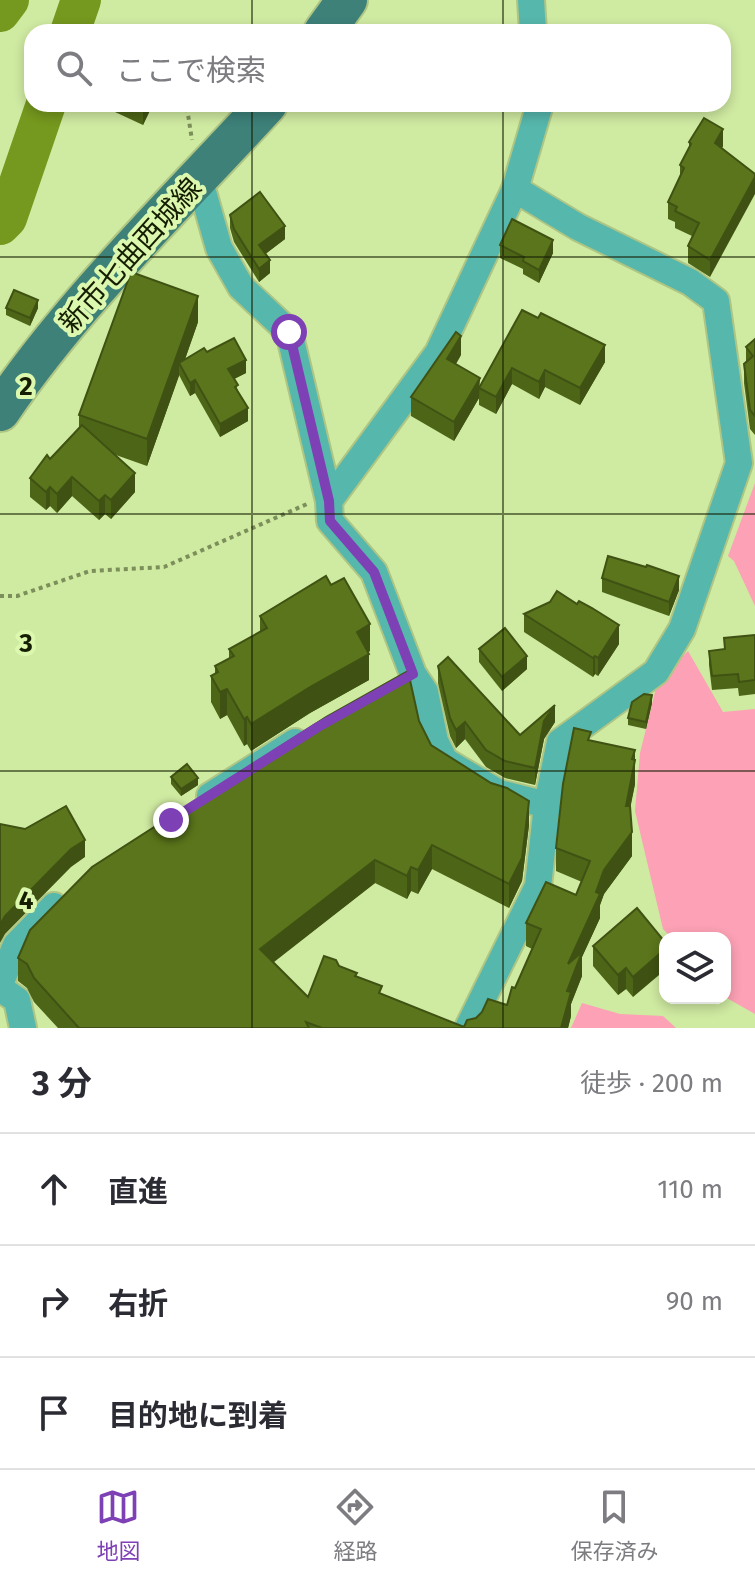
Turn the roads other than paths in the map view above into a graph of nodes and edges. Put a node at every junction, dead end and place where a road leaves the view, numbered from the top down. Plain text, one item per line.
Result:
1 (347, 0) edge
2 (531, 0) edge
3 (330, 24) edge
4 (532, 24) edge
5 (260, 112) edge
6 (538, 112) edge
7 (199, 178) junction
8 (515, 189) junction
9 (0, 411) edge
10 (329, 501) junction
11 (413, 674) junction
12 (386, 689) edge
13 (318, 727) edge
14 (547, 805) junction
15 (184, 812) edge
16 (71, 889) edge
17 (0, 986) edge
18 (23, 1028) edge
19 (468, 1028) edge

1 - 3 main road
2 - 4 street
5 - 7 main road, 新市七曲西城線
6 - 8 street
7 - 9 main road, 新市七曲西城線
7 - 10 street
8 - 10 street
8 - 14 street
10 - 11 street
11 - 12 street
11 - 14 street
13 - 15 street
14 - 19 street
16 - 17 street
17 - 18 street

